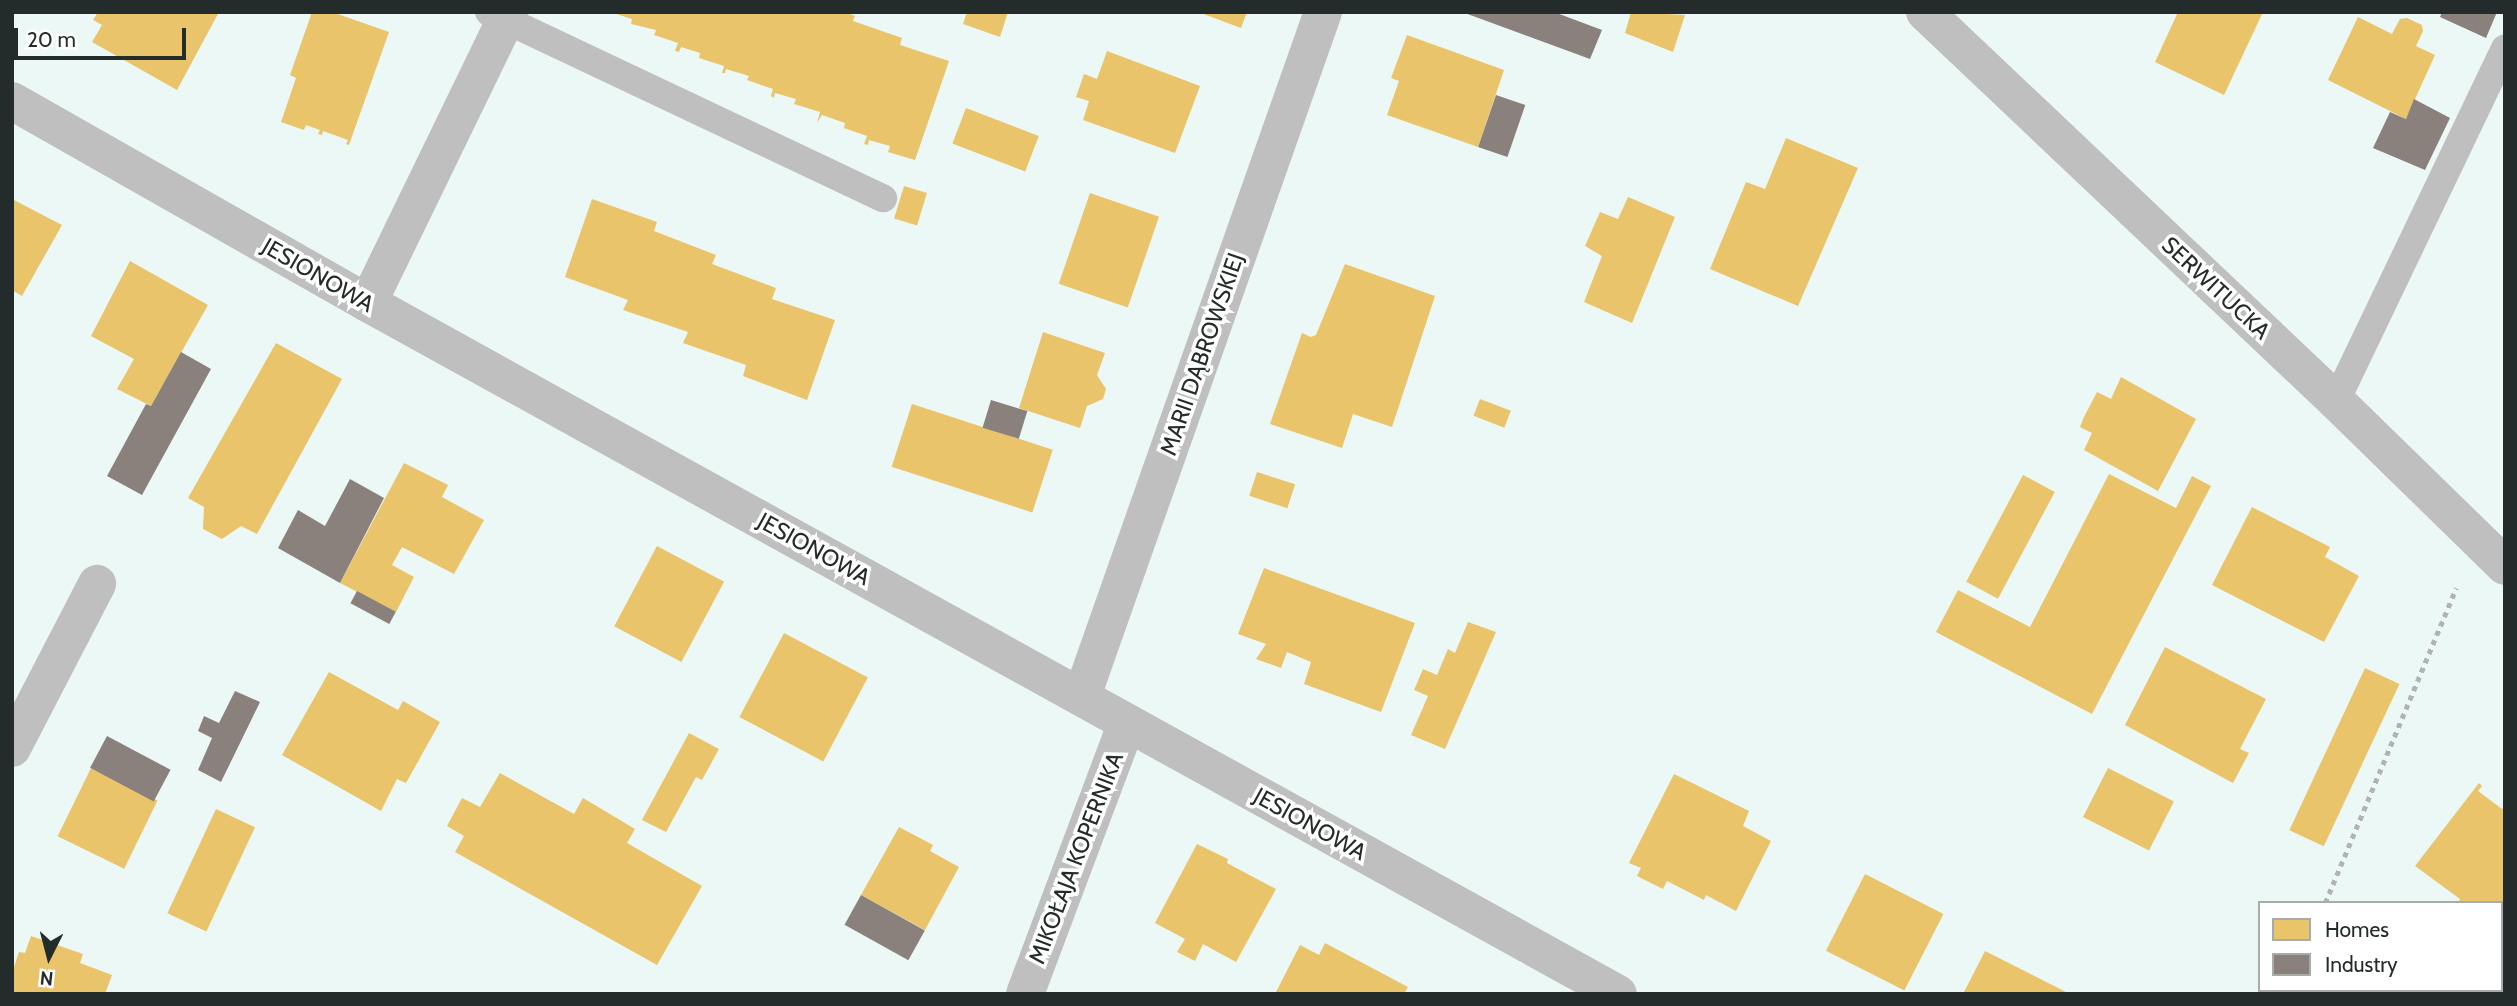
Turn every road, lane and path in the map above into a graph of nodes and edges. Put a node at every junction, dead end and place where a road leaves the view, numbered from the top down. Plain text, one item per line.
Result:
1 (1323, 12) edge
2 (1925, 12) edge
3 (501, 15) edge
4 (2505, 48) edge
5 (12, 101) edge
6 (883, 198) dead end
7 (368, 303) junction
8 (2336, 401) junction
9 (2505, 566) edge
10 (2458, 583) dead end
11 (97, 584) dead end
12 (1082, 696) junction
13 (1127, 723) junction
14 (12, 748) edge
15 (2326, 901) edge
16 (1025, 994) edge
17 (1618, 994) edge

1 - 12 street, MARII DĄBROWSKIEJ
2 - 8 street, SERWITUCKA
3 - 6 lane
3 - 7 street
4 - 8 lane
5 - 7 street, JESIONOWA
7 - 12 street, JESIONOWA
8 - 9 street, SERWITUCKA
10 - 15 path
11 - 14 street
12 - 13 street, JESIONOWA
13 - 16 street, MIKOŁAJA KOPERNIKA
13 - 17 street, JESIONOWA

